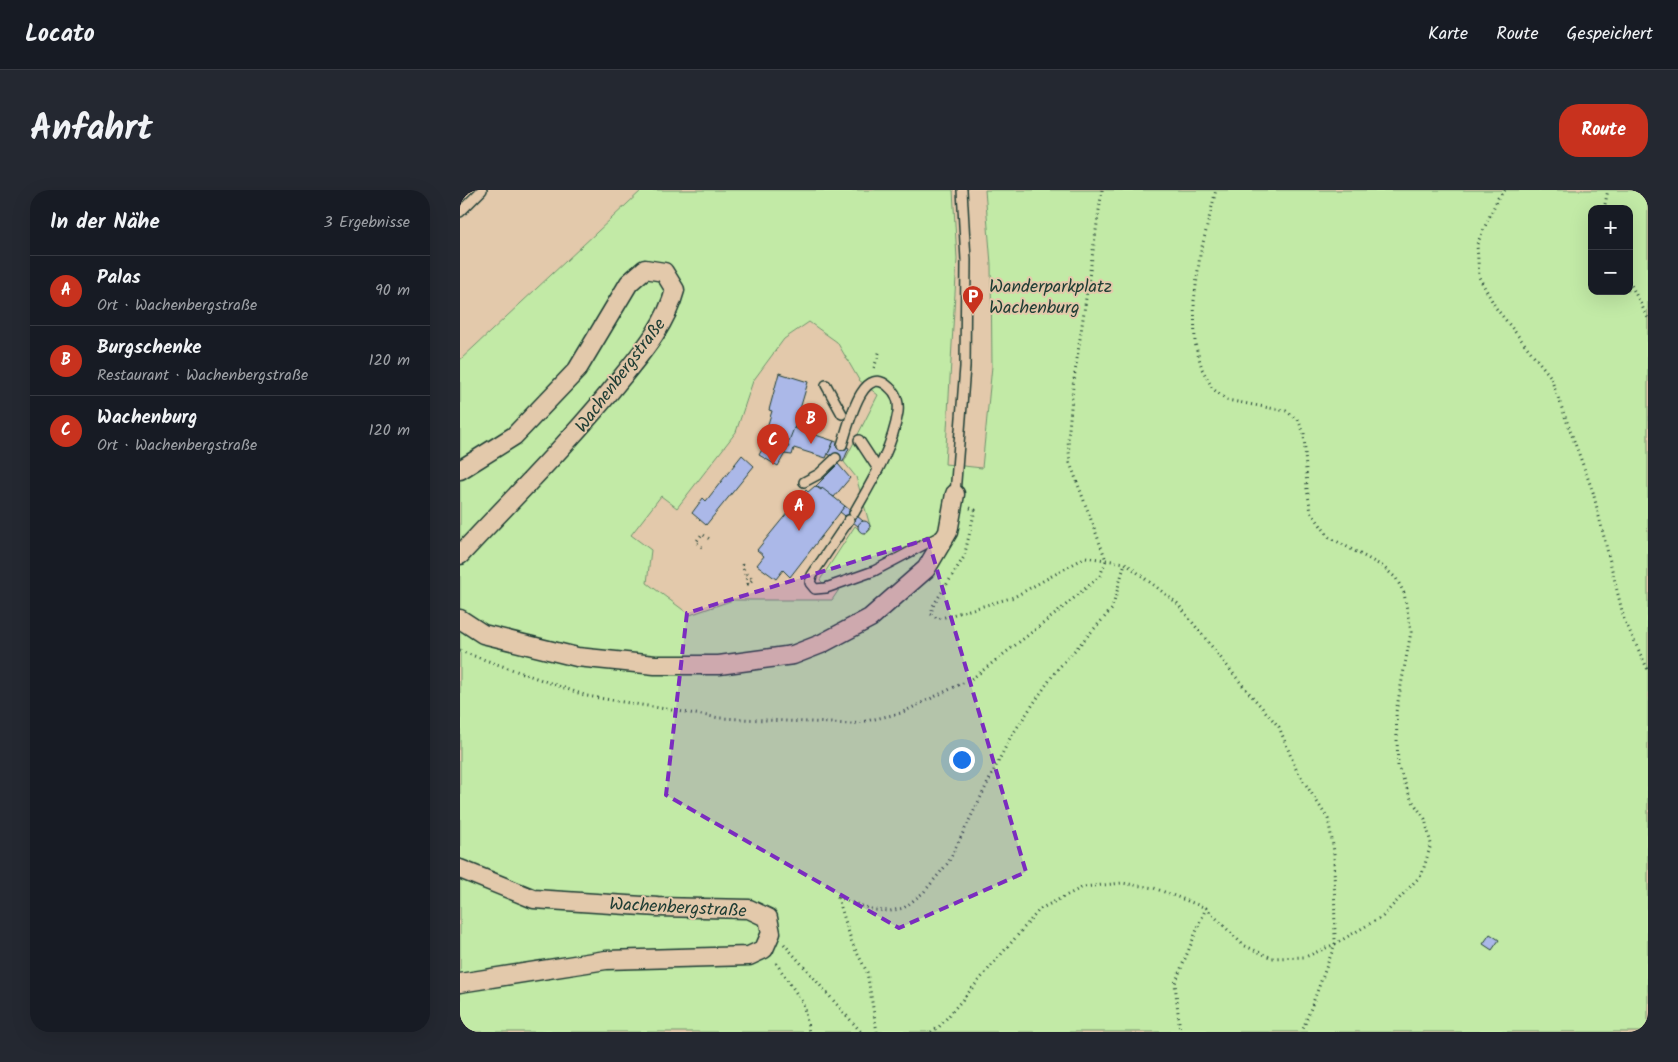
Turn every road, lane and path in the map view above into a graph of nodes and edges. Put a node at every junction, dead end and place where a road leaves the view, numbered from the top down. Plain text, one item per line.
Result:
1 (482, 190) edge
2 (962, 190) edge
3 (1102, 190) edge
4 (1216, 190) edge
5 (1505, 190) edge
6 (1608, 190) edge
7 (1605, 205) edge
8 (460, 212) edge
9 (1633, 289) edge
10 (1648, 318) edge
11 (880, 350) dead end
12 (873, 369) dead end
13 (826, 385) dead end
14 (842, 414) dead end
15 (858, 440) dead end
16 (842, 445) dead end
17 (836, 458) dead end
18 (460, 470) edge
19 (878, 470) junction
20 (804, 482) dead end
21 (960, 500) junction
22 (948, 532) junction
23 (711, 540) dead end
24 (702, 547) dead end
25 (460, 555) edge
26 (1106, 560) junction
27 (1125, 563) junction
28 (742, 564) dead end
29 (744, 572) dead end
30 (460, 619) edge
31 (460, 650) edge
32 (1648, 670) edge
33 (460, 869) edge
34 (1206, 908) junction
35 (768, 941) junction
36 (1335, 944) junction
37 (460, 983) edge
38 (1303, 1029) dead end
39 (809, 1032) edge
40 (861, 1032) edge
41 (877, 1032) edge
42 (931, 1032) edge
43 (1180, 1032) edge

1 - 8 lane
2 - 21 lane
3 - 26 path
4 - 36 path
5 - 32 path
6 - 7 path
9 - 10 path
11 - 12 path
13 - 14 lane
15 - 19 lane
16 - 19 lane
17 - 20 lane
18 - 25 street, Wachenbergstraße
19 - 22 lane
21 - 22 street
21 - 26 path
22 - 30 street
23 - 24 path
26 - 27 path
26 - 31 path
27 - 36 path
27 - 41 path
28 - 29 path
33 - 35 street, Wachenbergstraße
34 - 36 path
34 - 42 path
34 - 43 path
35 - 37 street
35 - 39 path
35 - 40 path
36 - 38 path

